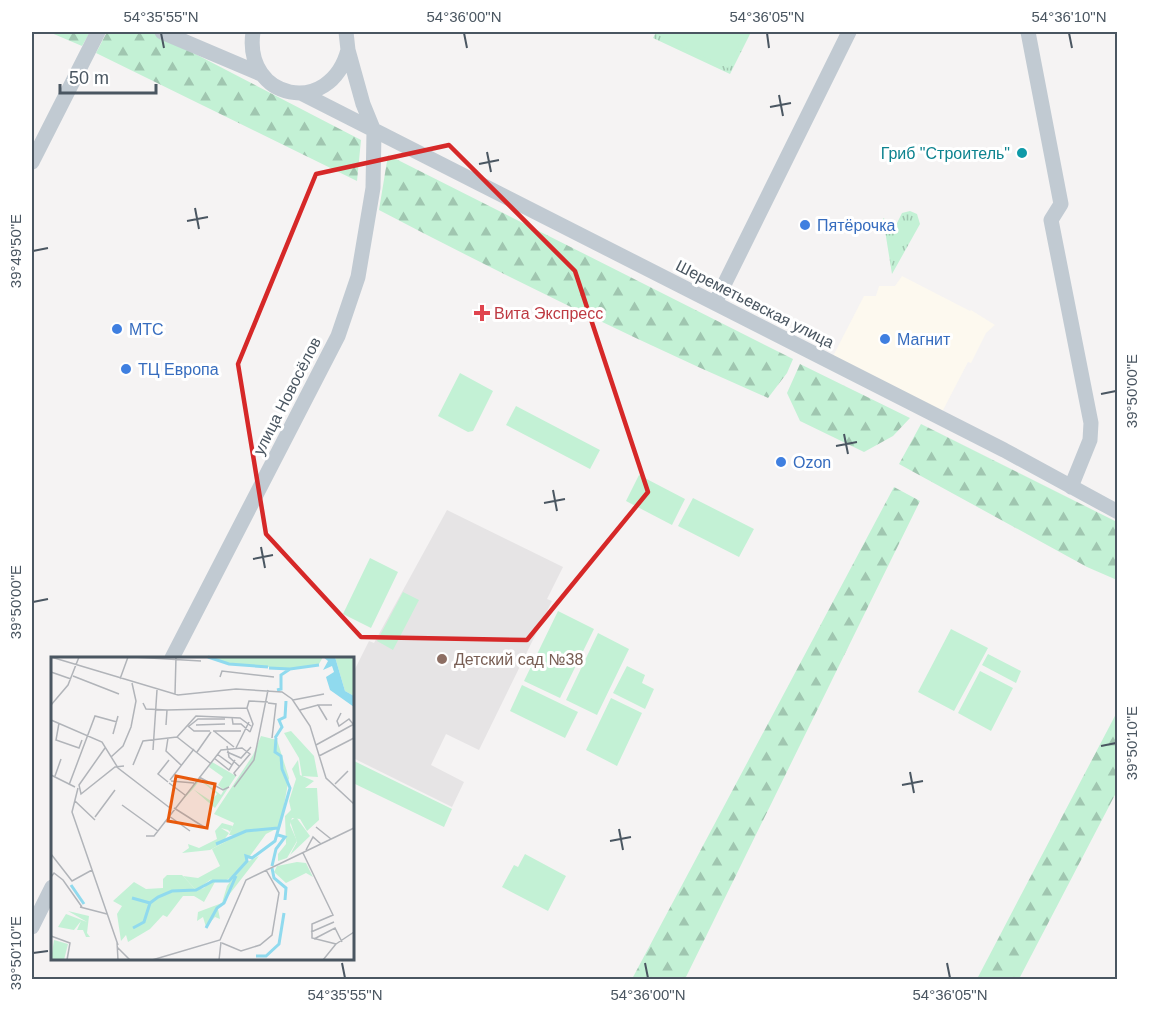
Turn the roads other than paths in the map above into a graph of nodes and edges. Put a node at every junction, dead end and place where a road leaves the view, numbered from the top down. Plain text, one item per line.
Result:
1 (98, 32) edge
2 (162, 32) edge
3 (253, 32) edge
4 (346, 32) edge
5 (849, 32) edge
6 (1028, 32) edge
7 (348, 50) junction
8 (261, 74) junction
9 (301, 93) junction
10 (374, 131) junction
11 (32, 162) edge
12 (715, 303) junction
13 (1071, 487) junction
14 (1118, 512) edge
15 (173, 657) edge
16 (51, 889) edge
17 (32, 927) edge

1 - 11 street
2 - 8 street, Шереметьевская улица
3 - 8 street
4 - 7 street
5 - 12 street
6 - 13 street
7 - 9 street
7 - 10 street
8 - 9 street, Шереметьевская улица
9 - 10 street, Шереметьевская улица
10 - 12 street, Шереметьевская улица
10 - 15 street, улица Новосёлов
12 - 13 street, Шереметьевская улица
13 - 14 street, Шереметьевская улица
16 - 17 street

